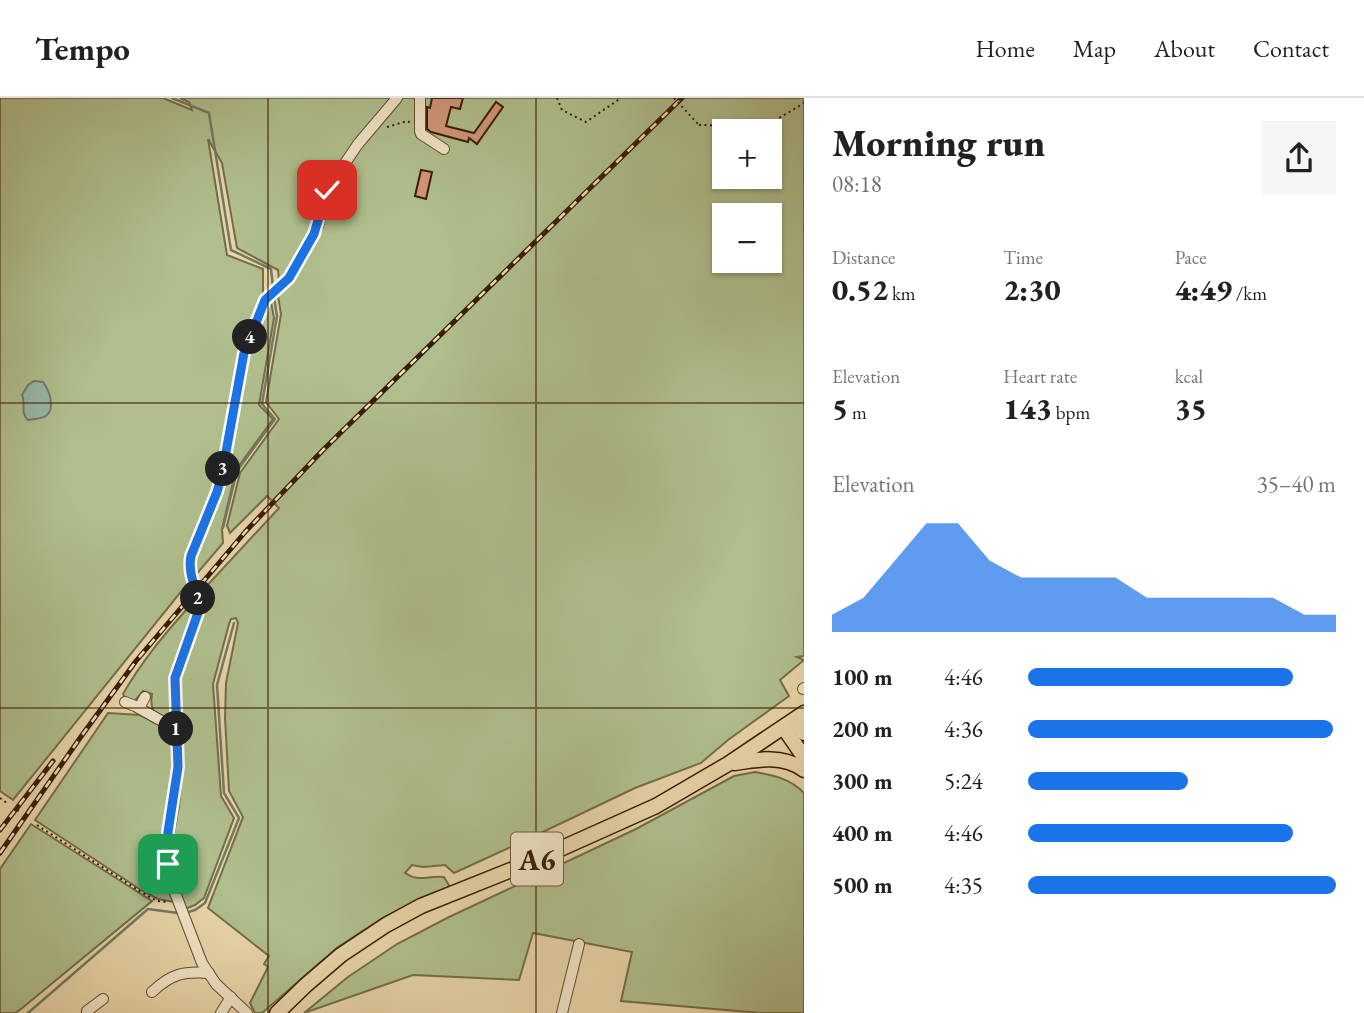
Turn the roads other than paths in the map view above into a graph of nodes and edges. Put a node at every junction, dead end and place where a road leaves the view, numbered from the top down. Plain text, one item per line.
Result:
1 (397, 98) edge
2 (420, 98) edge
3 (444, 149) dead end
4 (145, 697) dead end
5 (125, 702) dead end
6 (139, 708) junction
7 (794, 721) edge
8 (176, 729) junction
9 (804, 733) edge
10 (804, 757) edge
11 (728, 764) junction
12 (804, 770) edge
13 (579, 944) dead end
14 (209, 973) junction
15 (152, 992) dead end
16 (231, 997) junction
17 (103, 999) dead end
18 (88, 1013) edge
19 (221, 1013) edge
20 (247, 1013) edge
21 (277, 1013) edge
22 (562, 1013) edge

1 - 8 street
2 - 3 street
4 - 6 street
5 - 6 street
6 - 8 street
7 - 9 highway
7 - 10 highway
7 - 11 highway, A6
8 - 14 street
11 - 12 highway
11 - 21 highway, A6
13 - 22 street
14 - 15 street
14 - 16 street
16 - 19 street
16 - 20 street
17 - 18 street

